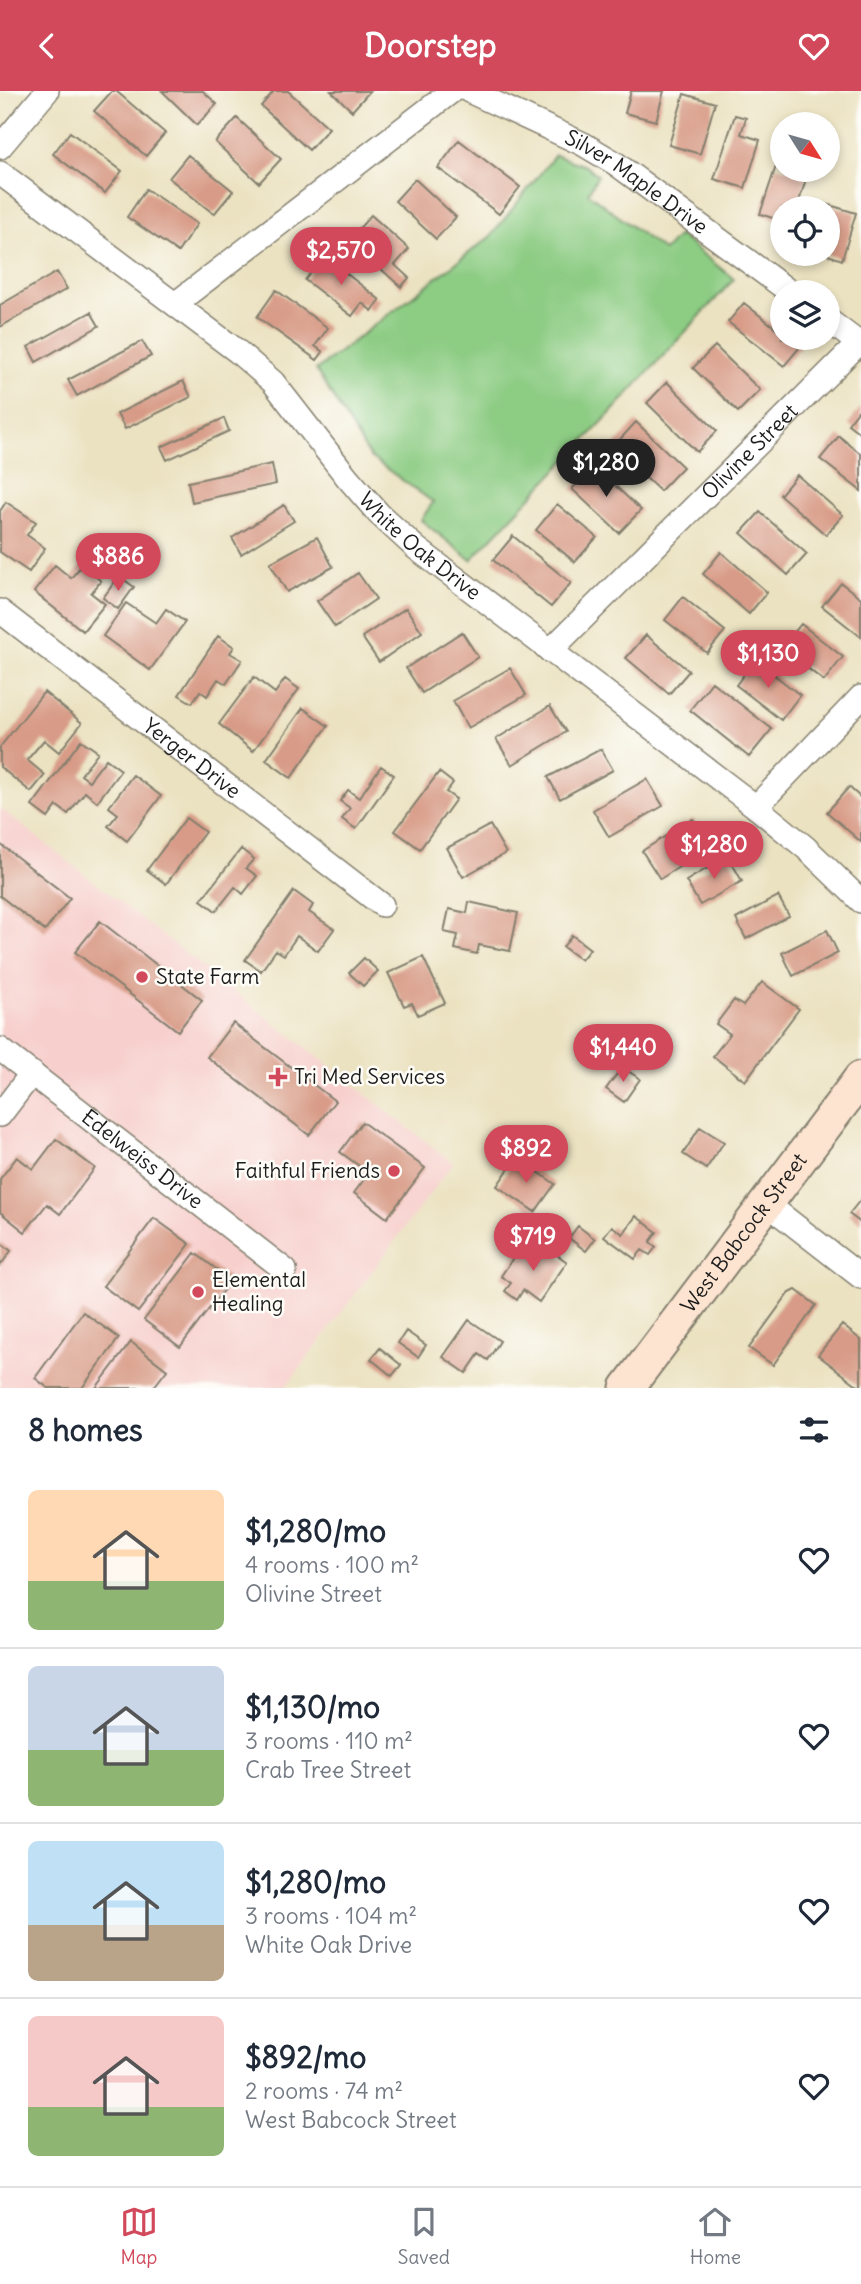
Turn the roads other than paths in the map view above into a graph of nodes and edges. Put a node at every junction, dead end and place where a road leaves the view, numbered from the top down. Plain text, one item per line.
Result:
1 (47, 91) edge
2 (452, 91) edge
3 (469, 91) edge
4 (0, 147) edge
5 (0, 173) edge
6 (774, 280) edge
7 (175, 304) junction
8 (840, 329) edge
9 (860, 344) edge
10 (0, 611) edge
11 (550, 651) junction
12 (861, 697) edge
13 (756, 807) junction
14 (861, 901) edge
15 (382, 905) dead end
16 (0, 1049) edge
17 (32, 1073) junction
18 (861, 1077) edge
19 (0, 1115) edge
20 (766, 1203) junction
21 (285, 1270) dead end
22 (861, 1277) edge
23 (626, 1388) edge

1 - 4 street
2 - 7 street
3 - 6 street, Silver Maple Drive
5 - 7 street, White Oak Drive
7 - 11 street, White Oak Drive
8 - 9 street
9 - 11 street, Olivine Street
10 - 15 street, Yerger Drive
11 - 13 street, White Oak Drive
12 - 13 street
13 - 14 street, White Oak Drive
16 - 17 street, Edelweiss Drive
17 - 19 street
17 - 21 street, Edelweiss Drive
18 - 20 street, West Babcock Street
20 - 22 street
20 - 23 street, West Babcock Street

